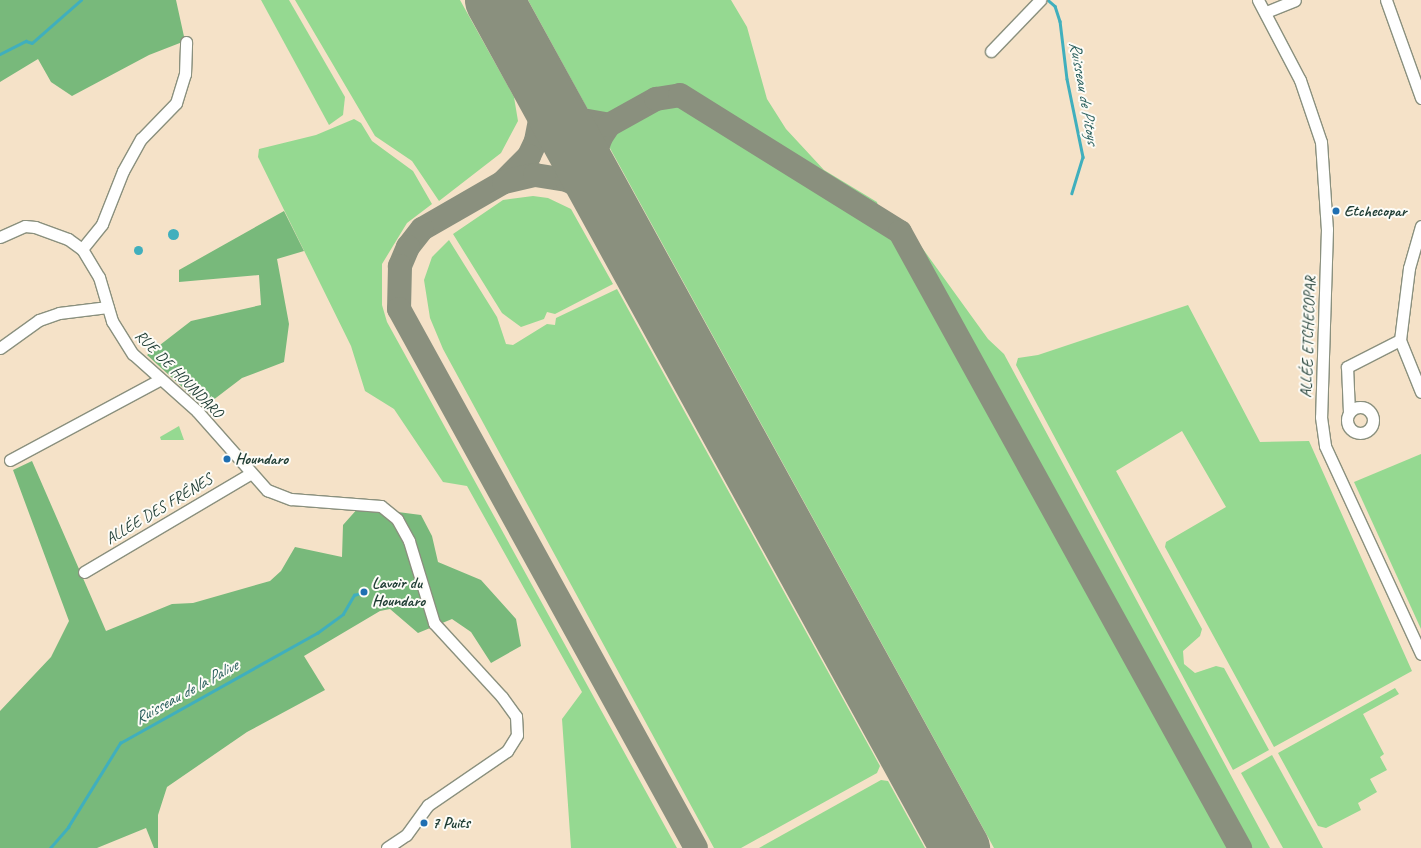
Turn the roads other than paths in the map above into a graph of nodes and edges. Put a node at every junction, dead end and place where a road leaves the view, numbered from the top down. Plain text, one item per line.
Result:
1 (1040, 0) edge
2 (1258, 0) edge
3 (1295, 0) edge
4 (1386, 0) edge
5 (1266, 12) junction
6 (186, 42) dead end
7 (991, 51) dead end
8 (1421, 98) edge
9 (1421, 226) edge
10 (0, 237) edge
11 (82, 249) junction
12 (108, 307) junction
13 (1400, 340) junction
14 (0, 348) edge
15 (161, 379) junction
16 (1421, 392) edge
17 (1349, 412) dead end
18 (10, 460) dead end
19 (250, 474) junction
20 (84, 572) dead end
21 (1421, 654) edge
22 (387, 848) edge

1 - 7 street
2 - 5 street, ALLÉE ETCHECOPAR
3 - 5 street
4 - 8 street
5 - 21 street, ALLÉE ETCHECOPAR
6 - 11 street
9 - 13 street
10 - 11 street
11 - 12 street, RUE DE HOUNDARO
12 - 14 street
12 - 15 street, RUE DE HOUNDARO
13 - 16 street
13 - 17 street
15 - 18 street
15 - 19 street, RUE DE HOUNDARO
19 - 20 street, ALLÉE DES FRÊNES
19 - 22 street, RUE DE HOUNDARO

